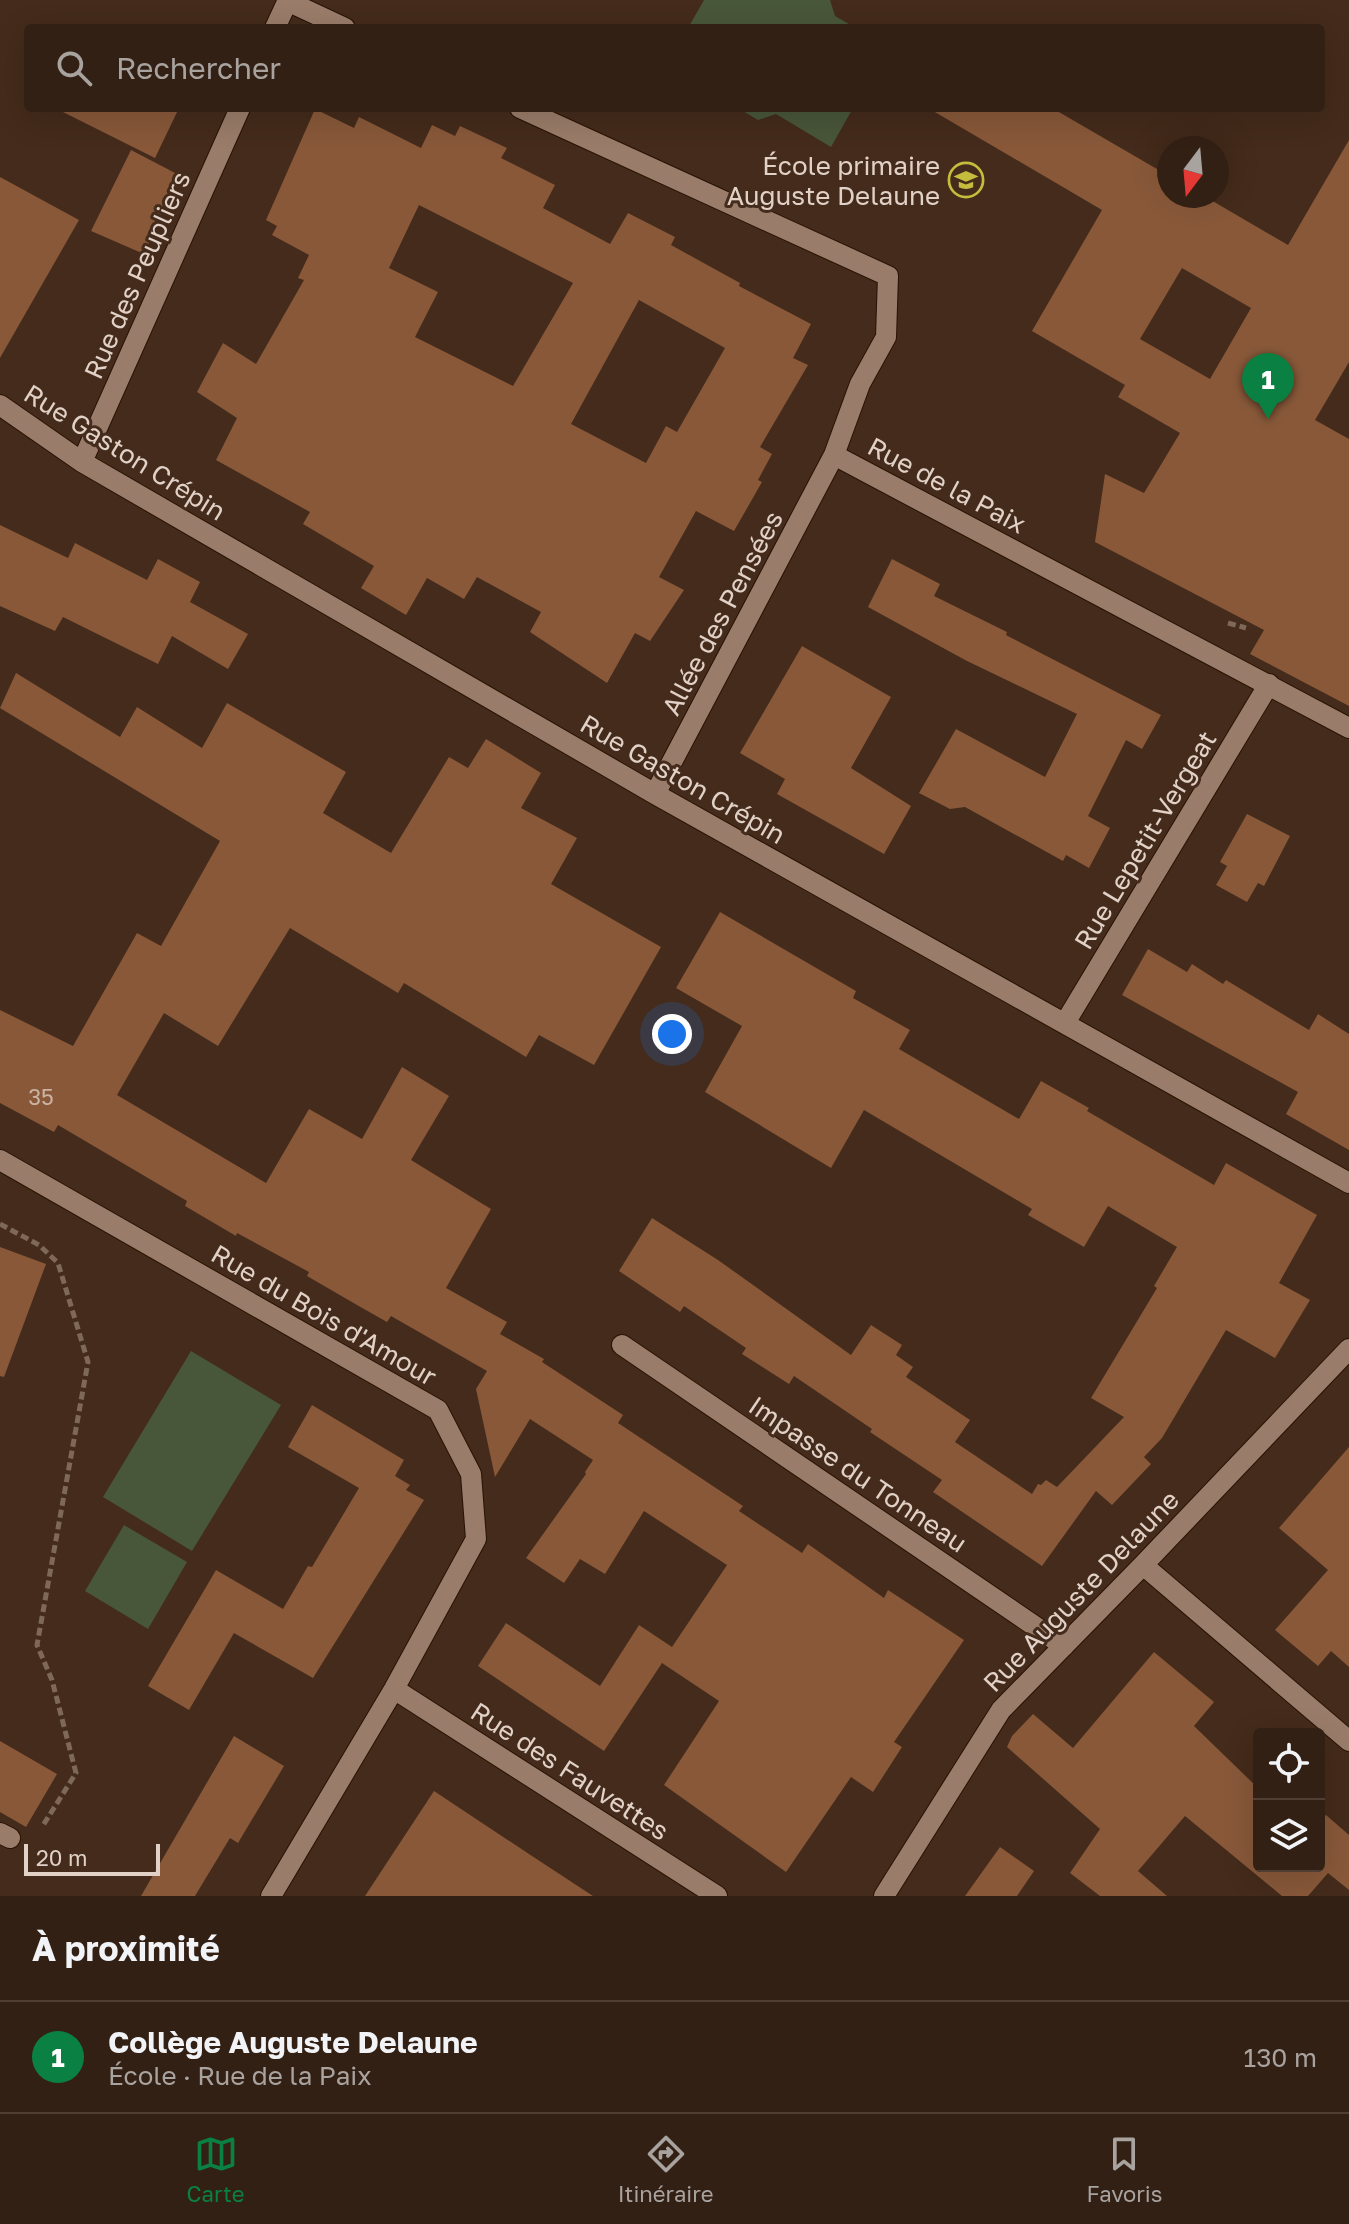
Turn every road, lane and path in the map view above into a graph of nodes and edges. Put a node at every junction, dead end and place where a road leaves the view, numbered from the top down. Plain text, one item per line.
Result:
1 (287, 0) edge
2 (277, 24) edge
3 (337, 24) edge
4 (238, 112) edge
5 (529, 112) edge
6 (0, 405) edge
7 (834, 455) junction
8 (82, 462) junction
9 (1269, 684) junction
10 (1349, 728) edge
11 (655, 794) junction
12 (1065, 1023) junction
13 (0, 1160) edge
14 (1349, 1183) edge
15 (0, 1224) edge
16 (622, 1345) dead end
17 (1349, 1349) edge
18 (1143, 1565) junction
19 (1064, 1646) junction
20 (394, 1689) junction
21 (1349, 1741) edge
22 (5, 1835) edge
23 (271, 1896) edge
24 (717, 1896) edge
25 (884, 1896) edge

1 - 2 street
1 - 3 street
4 - 8 street, Rue des Peupliers
5 - 7 street, Rue de la Paix
6 - 8 street, Rue Gaston Crépin
7 - 9 street, Rue de la Paix
7 - 11 street, Allée des Pensées
8 - 11 street, Rue Gaston Crépin
9 - 10 street, Rue de la Paix
9 - 12 street, Rue Lepetit-Vergeat
11 - 12 street, Rue Gaston Crépin
12 - 14 street, Rue Gaston Crépin
13 - 20 street, Rue du Bois d'Amour
15 - 22 path
16 - 19 street, Impasse du Tonneau
17 - 18 street, Rue Auguste Delaune
18 - 19 street, Rue Auguste Delaune
18 - 21 street
19 - 25 street, Rue Auguste Delaune
20 - 23 street, Rue du Bois d'Amour
20 - 24 street, Rue des Fauvettes

